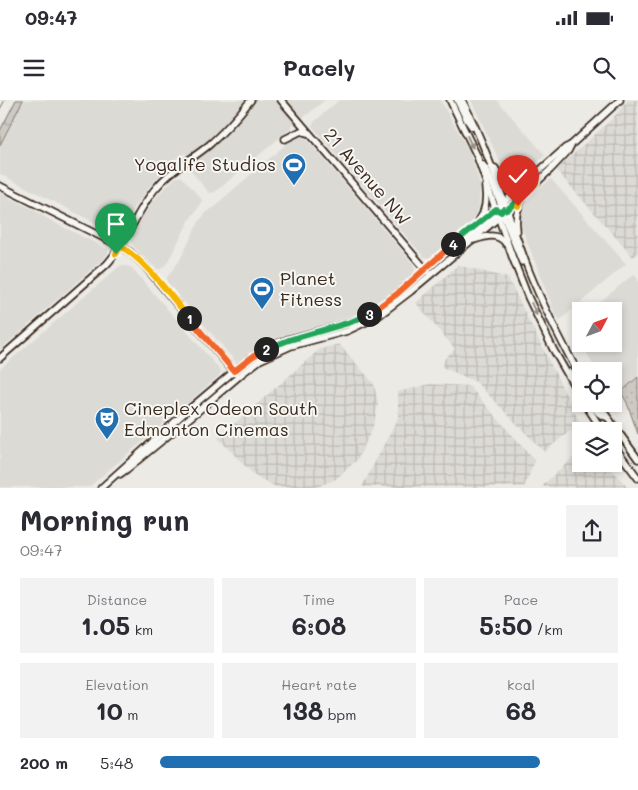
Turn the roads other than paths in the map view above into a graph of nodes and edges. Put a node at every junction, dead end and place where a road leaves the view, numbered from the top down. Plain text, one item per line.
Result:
1 (251, 100) edge
2 (281, 100) edge
3 (450, 100) edge
4 (457, 100) edge
5 (462, 100) edge
6 (620, 100) edge
7 (285, 139) dead end
8 (481, 140) junction
9 (318, 142) junction
10 (571, 146) junction
11 (477, 156) junction
12 (481, 168) junction
13 (543, 168) junction
14 (535, 174) junction
15 (536, 183) junction
16 (0, 186) edge
17 (502, 210) junction
18 (465, 234) junction
19 (468, 243) junction
20 (120, 246) junction
21 (509, 248) junction
22 (447, 260) junction
23 (426, 269) junction
24 (430, 274) junction
25 (536, 287) junction
26 (557, 356) junction
27 (0, 358) edge
28 (572, 362) edge
29 (236, 374) junction
30 (572, 377) edge
31 (572, 382) edge
32 (597, 412) edge
33 (603, 412) edge
34 (606, 417) junction
35 (622, 457) edge
36 (638, 459) edge
37 (638, 478) edge
38 (101, 488) edge

1 - 20 main road
2 - 9 main road, 21 Avenue NW
3 -> 11 main road
4 - 8 main road
5 - 8 main road
6 - 10 main road
7 - 9 main road
8 - 14 main road
8 - 17 main road
9 - 23 main road, 21 Avenue NW
10 - 13 main road
10 - 15 main road
11 - 12 main road
11 - 17 main road
12 - 17 main road
12 - 18 main road
13 - 14 main road
13 - 17 main road
14 - 17 main road
15 - 17 main road
15 - 25 main road
16 - 20 main road
17 - 18 main road
17 - 19 main road
17 - 21 main road
17 - 22 main road
17 - 25 main road
18 - 23 main road
19 - 21 main road
19 - 22 main road
20 - 27 main road
20 - 29 main road
21 -> 26 main road
22 - 24 main road
23 - 24 main road, 21 Avenue NW
23 - 29 main road
24 - 29 main road
25 - 28 main road
26 - 30 main road
26 - 31 main road
29 - 38 main road
32 - 34 main road
33 - 34 main road
34 - 36 main road
35 - 37 main road

